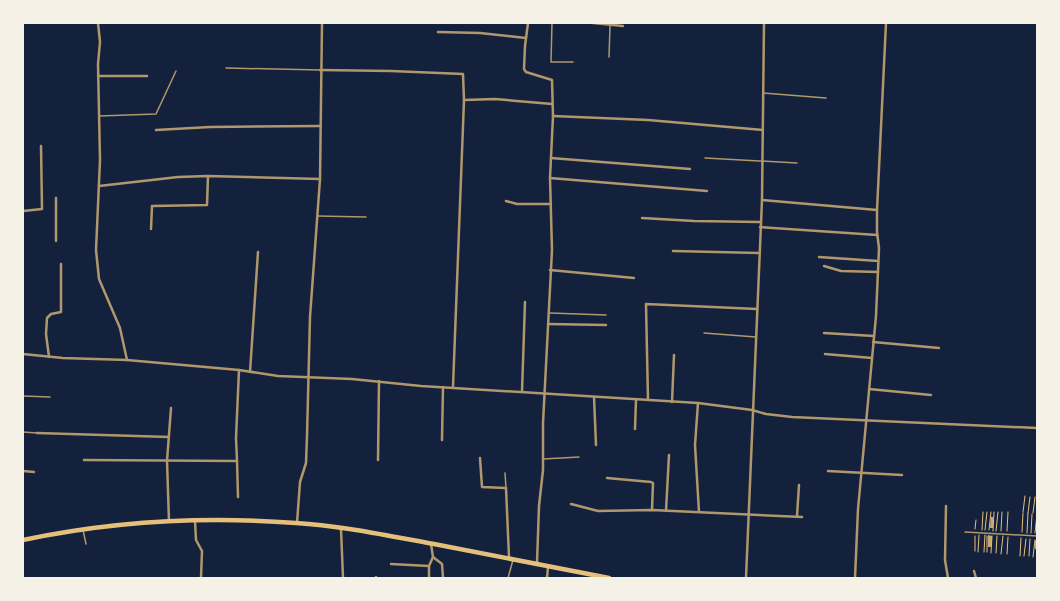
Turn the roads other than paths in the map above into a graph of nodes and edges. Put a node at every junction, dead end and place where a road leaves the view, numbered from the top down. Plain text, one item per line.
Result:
1 (98, 23) edge
2 (322, 23) edge
3 (528, 23) edge
4 (552, 23) edge
5 (593, 23) edge
6 (764, 23) edge
7 (886, 23) edge
8 (610, 26) junction
9 (623, 26) dead end
10 (438, 32) dead end
11 (526, 38) junction
12 (609, 58) dead end
13 (573, 62) dead end
14 (226, 68) dead end
15 (320, 70) junction
16 (176, 71) dead end
17 (98, 76) junction
18 (147, 76) dead end
19 (763, 93) junction
20 (826, 98) dead end
21 (464, 100) junction
22 (552, 104) junction
23 (99, 116) junction
24 (553, 116) junction
25 (320, 126) junction
26 (156, 130) dead end
27 (763, 130) junction
28 (41, 146) dead end
29 (550, 158) junction
30 (705, 158) dead end
31 (762, 160) junction
32 (797, 163) dead end
33 (690, 169) dead end
34 (208, 176) junction
35 (550, 178) junction
36 (320, 179) junction
37 (99, 186) junction
38 (707, 191) dead end
39 (56, 198) dead end
40 (762, 200) junction
41 (506, 201) dead end
42 (551, 204) junction
43 (877, 210) junction
44 (23, 211) edge
45 (317, 216) junction
46 (366, 217) dead end
47 (642, 218) dead end
48 (760, 222) junction
49 (760, 227) junction
50 (151, 229) dead end
51 (877, 235) junction
52 (56, 241) dead end
53 (673, 251) dead end
54 (258, 252) dead end
55 (759, 253) junction
56 (819, 257) dead end
57 (878, 261) junction
58 (61, 264) dead end
59 (824, 266) dead end
60 (550, 270) junction
61 (878, 272) junction
62 (634, 278) dead end
63 (525, 302) dead end
64 (757, 309) junction
65 (550, 313) junction
66 (606, 315) dead end
67 (548, 324) junction
68 (606, 325) dead end
69 (704, 333) dead end
70 (824, 333) dead end
71 (874, 336) junction
72 (756, 337) junction
73 (874, 342) junction
74 (938, 348) dead end
75 (23, 354) edge
76 (825, 354) dead end
77 (674, 355) dead end
78 (49, 357) junction
79 (872, 358) junction
80 (127, 360) junction
81 (239, 370) junction
82 (250, 372) junction
83 (307, 377) junction
84 (379, 381) junction
85 (443, 387) junction
86 (453, 387) junction
87 (869, 389) junction
88 (522, 392) junction
89 (544, 394) junction
90 (931, 395) dead end
91 (23, 396) edge
92 (50, 397) dead end
93 (594, 397) junction
94 (636, 400) junction
95 (648, 400) junction
96 (672, 402) junction
97 (698, 403) junction
98 (171, 408) dead end
99 (752, 410) junction
100 (866, 420) junction
101 (1037, 428) edge
102 (635, 429) dead end
103 (23, 432) edge
104 (37, 434) joint
105 (168, 437) junction
106 (442, 440) dead end
107 (596, 445) dead end
108 (669, 455) dead end
109 (579, 457) dead end
110 (480, 458) dead end
111 (543, 459) junction
112 (84, 460) dead end
113 (378, 460) dead end
114 (167, 461) junction
115 (237, 461) junction
116 (23, 471) edge
117 (828, 471) dead end
118 (34, 472) dead end
119 (861, 472) junction
120 (505, 473) dead end
121 (902, 475) dead end
122 (607, 478) dead end
123 (799, 485) dead end
124 (506, 488) junction
125 (238, 497) dead end
126 (571, 504) dead end
127 (946, 506) dead end
128 (652, 510) junction
129 (666, 511) junction
130 (699, 512) junction
131 (748, 514) junction
132 (797, 516) junction
133 (802, 517) dead end
134 (195, 520) junction
135 (169, 521) junction
136 (297, 523) junction
137 (341, 528) junction
138 (83, 529) junction
139 (965, 532) dead end
140 (1036, 536) edge
141 (23, 540) edge
142 (432, 543) junction
143 (86, 544) dead end
144 (433, 557) junction
145 (511, 558) junction
146 (537, 563) junction
147 (391, 564) dead end
148 (548, 565) junction
149 (429, 566) junction
150 (974, 571) dead end
151 (201, 578) edge
152 (343, 578) edge
153 (429, 578) edge
154 (443, 578) edge
155 (508, 578) edge
156 (547, 578) edge
157 (608, 578) edge
158 (746, 578) edge
159 (855, 578) edge
160 (948, 578) edge
161 (976, 578) edge

1 - 17 street
2 - 15 street
3 - 11 street
4 - 13 lane
5 - 8 street
6 - 19 street
7 - 43 street
8 - 9 street
8 - 12 lane
10 - 11 street
11 - 22 street
14 - 15 lane
15 - 21 street
15 - 25 street
16 - 23 lane
17 - 18 street
17 - 23 street
19 - 20 lane
19 - 27 street
21 - 22 street
21 - 86 street
22 - 24 street
23 - 37 street
24 - 27 street
24 - 29 street
25 - 26 street
25 - 36 street
27 - 31 street
28 - 44 street
29 - 33 street
29 - 35 street
30 - 31 lane
31 - 32 lane
31 - 40 street
34 - 36 street
34 - 37 street
34 - 50 street
35 - 38 street
35 - 42 street
36 - 45 street
37 - 80 street
39 - 52 street
40 - 43 street
40 - 48 street
41 - 42 street
42 - 60 street
43 - 51 street
45 - 46 lane
45 - 83 street
47 - 48 street
48 - 49 street
49 - 51 street
49 - 55 street
51 - 57 street
53 - 55 street
54 - 82 street
55 - 64 street
56 - 57 street
57 - 61 street
58 - 78 street
59 - 61 street
60 - 62 street
60 - 65 street
61 - 71 street
63 - 88 street
64 - 72 street
64 - 95 street
65 - 66 lane
65 - 67 street
67 - 68 street
67 - 89 street
69 - 72 lane
70 - 71 street
71 - 73 street
72 - 99 street
73 - 74 street
73 - 79 street
75 - 78 street
76 - 79 street
77 - 96 street
78 - 80 street
79 - 87 street
80 - 81 street
81 - 82 street
81 - 115 street
82 - 83 street
83 - 84 street
83 - 136 street
84 - 85 street
84 - 113 street
85 - 86 street
85 - 106 street
86 - 88 street
87 - 90 street
87 - 100 street
88 - 89 street
89 - 93 street
89 - 111 street
91 - 92 lane
93 - 94 street
93 - 107 street
94 - 95 street
94 - 102 street
95 - 96 street
96 - 97 street
97 - 99 street
97 - 130 street
98 - 105 street
99 - 100 street
99 - 131 street
100 - 101 street
100 - 119 street
103 - 104 lane
104 - 105 street
105 - 114 street
108 - 129 street
109 - 111 lane
110 - 124 street
111 - 146 street
112 - 114 street
114 - 115 street
114 - 135 street
115 - 125 street
116 - 118 street
117 - 119 street
119 - 121 street
119 - 159 street
120 - 124 lane
122 - 128 street
123 - 132 street
124 - 145 street
126 - 128 street
127 - 160 street
128 - 129 street
129 - 130 street
130 - 131 street
131 - 132 street
131 - 158 street
132 - 133 street
134 - 135 main road
134 - 136 main road
134 - 151 street
135 - 138 main road
136 - 137 main road
137 - 142 main road
137 - 152 street
138 - 141 main road
138 - 143 lane
139 - 140 lane
142 - 144 street
142 - 145 main road
144 - 149 street
144 - 154 street
145 - 146 main road
145 - 155 lane
146 - 148 main road
147 - 149 street
148 - 156 street
148 - 157 main road
149 - 153 street
150 - 161 street

